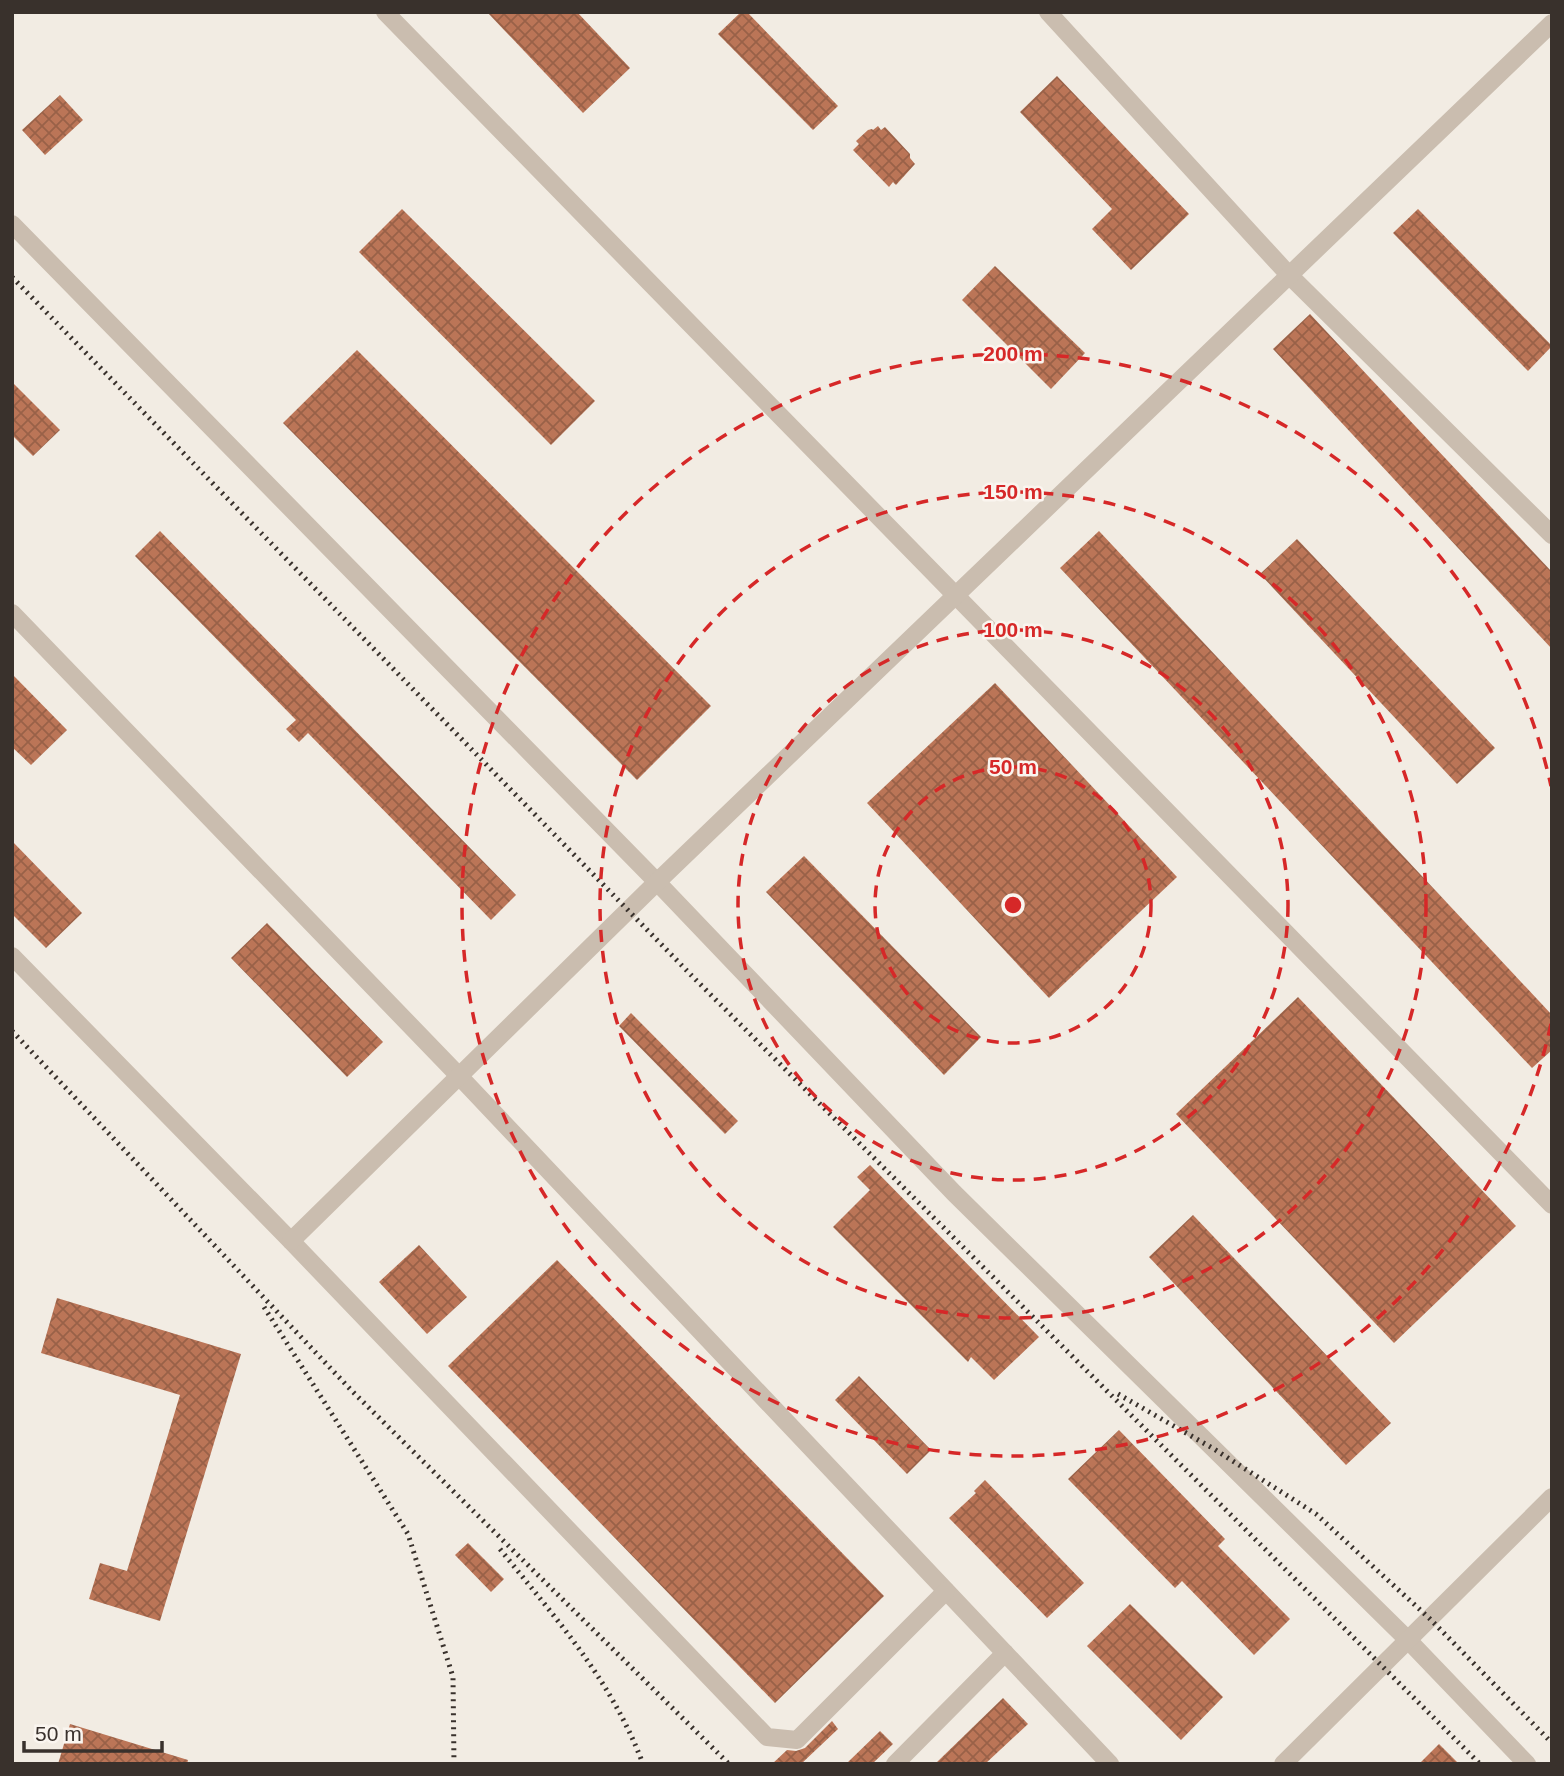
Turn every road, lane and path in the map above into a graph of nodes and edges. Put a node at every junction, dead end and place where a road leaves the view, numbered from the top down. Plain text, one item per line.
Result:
1 (385, 12) edge
2 (1048, 12) edge
3 (1552, 23) edge
4 (12, 224) edge
5 (1289, 275) junction
6 (1552, 535) edge
7 (955, 595) junction
8 (12, 613) edge
9 (657, 882) junction
10 (12, 956) edge
11 (460, 1077) junction
12 (1552, 1205) edge
13 (292, 1241) junction
14 (1552, 1497) edge
15 (946, 1591) junction
16 (1408, 1640) junction
17 (1005, 1653) junction
18 (895, 1764) edge
19 (1110, 1764) edge
20 (1283, 1764) edge
21 (1527, 1764) edge

1 - 7 lane
2 - 5 lane
3 - 5 lane
4 - 9 lane
5 - 6 lane
5 - 7 lane
7 - 9 lane
7 - 12 lane
8 - 11 lane
9 - 11 lane
9 - 16 lane
10 - 13 lane
11 - 13 lane
11 - 15 lane
13 - 15 lane
14 - 16 lane
15 - 17 lane
16 - 20 lane
16 - 21 lane
17 - 18 lane
17 - 19 lane

